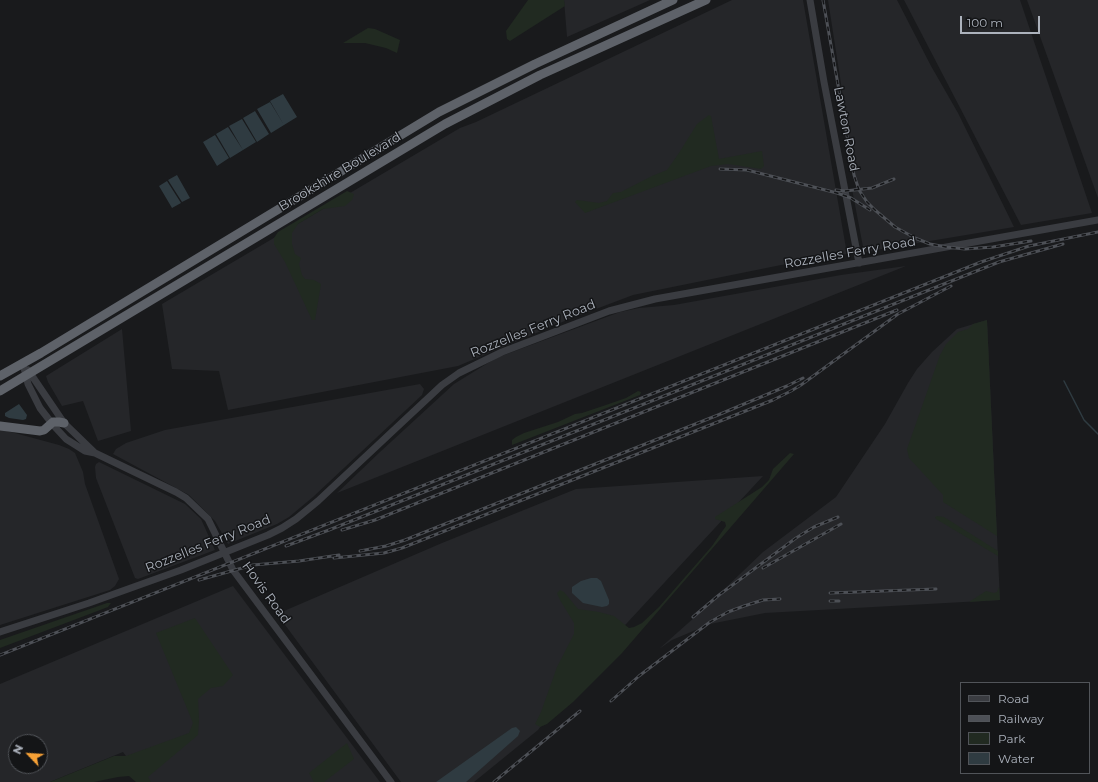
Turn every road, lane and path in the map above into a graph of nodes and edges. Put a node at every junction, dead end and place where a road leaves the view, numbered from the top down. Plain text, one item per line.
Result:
1 (673, 0) edge
2 (706, 0) edge
3 (810, 0) edge
4 (439, 112) junction
5 (445, 124) junction
6 (1098, 220) edge
7 (859, 263) junction
8 (23, 364) junction
9 (28, 374) junction
10 (0, 376) edge
11 (0, 391) edge
12 (51, 423) junction
13 (64, 423) junction
14 (0, 426) edge
15 (95, 453) junction
16 (224, 553) junction
17 (0, 632) edge
18 (391, 782) edge

1 - 4 highway, Brookshire Boulevard
2 - 5 highway, Brookshire Boulevard
3 - 7 street, Lawton Road
4 - 5 highway
4 - 8 highway, Brookshire Boulevard
5 - 9 highway, Brookshire Boulevard
6 - 7 street, Rozzelles Ferry Road
7 - 16 street, Rozzelles Ferry Road
8 - 9 street, Hovis Road
8 - 10 highway, Brookshire Boulevard
9 - 11 highway, Brookshire Boulevard
9 - 12 street, Hovis Road
9 - 13 street, Hovis Road
12 - 13 highway
12 - 14 highway
12 - 15 street, Hovis Road
13 - 15 street, Hovis Road
15 - 16 street, Hovis Road
16 - 17 street, Rozzelles Ferry Road
16 - 18 street, Hovis Road

